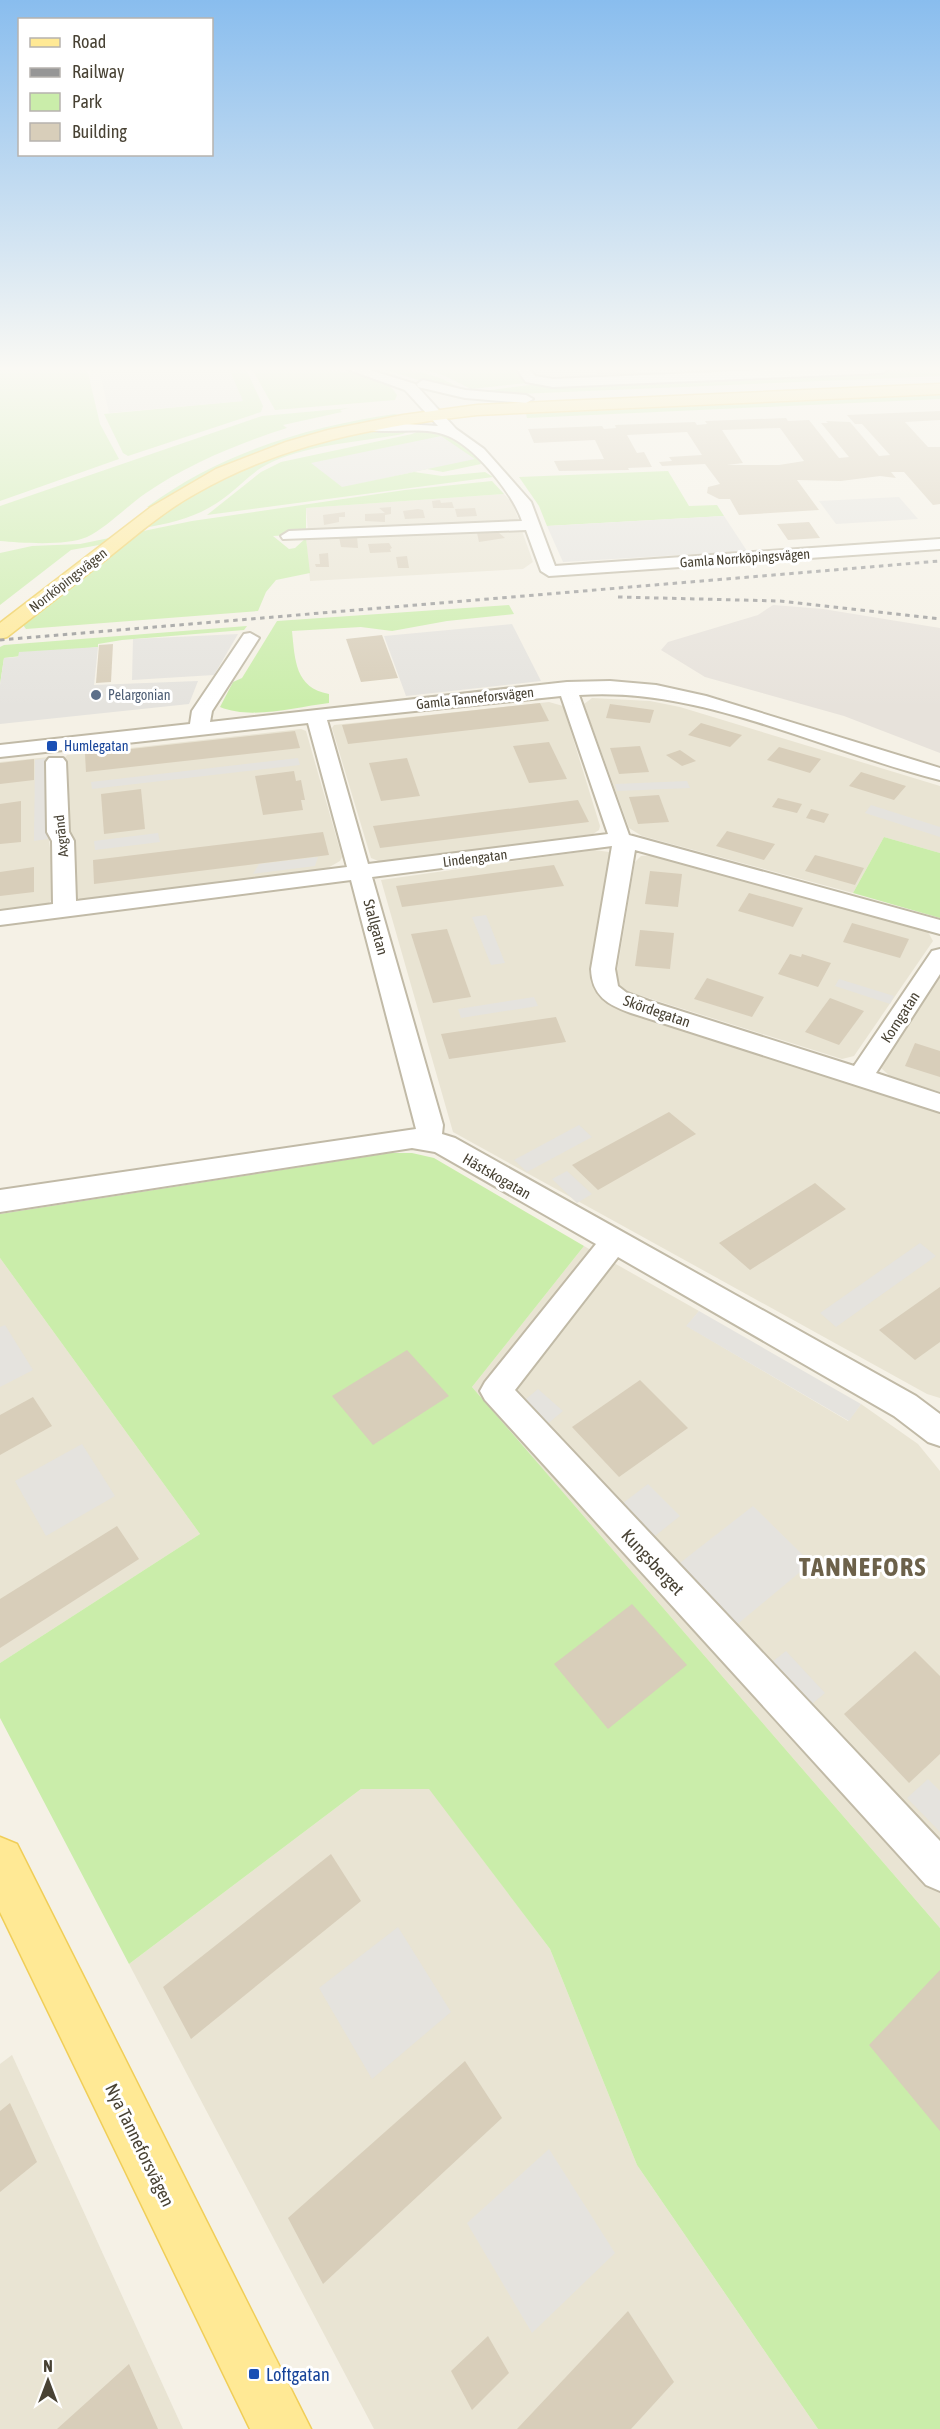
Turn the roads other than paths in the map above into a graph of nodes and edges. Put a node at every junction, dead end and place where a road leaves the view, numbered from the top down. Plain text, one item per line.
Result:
1 (174, 482) edge
2 (206, 482) edge
3 (507, 482) edge
4 (531, 525) junction
5 (289, 537) dead end
6 (940, 544) edge
7 (0, 614) edge
8 (0, 633) edge
9 (250, 638) dead end
10 (567, 688) junction
11 (316, 716) junction
12 (199, 729) junction
13 (0, 751) edge
14 (56, 762) dead end
15 (940, 774) edge
16 (620, 839) junction
17 (361, 873) junction
18 (65, 910) junction
19 (0, 918) edge
20 (940, 927) edge
21 (940, 956) edge
22 (860, 1077) junction
23 (940, 1103) edge
24 (428, 1139) junction
25 (0, 1201) edge
26 (614, 1242) junction
27 (940, 1432) edge
28 (0, 1861) edge
29 (940, 1871) edge
30 (281, 2429) edge

1 - 7 main road, Norrköpingsvägen
2 - 8 main road, Norrköpingsvägen
3 - 4 street
4 - 5 street
4 - 6 street, Gamla Norrköpingsvägen
9 - 12 street
10 - 11 street, Gamla Tanneforsvägen
10 - 15 street, Gamla Tanneforsvägen
10 - 16 street, Skördegatan
11 - 12 street, Gamla Tanneforsvägen
11 - 17 street, Stallgatan
12 - 13 street, Gamla Tanneforsvägen
14 - 18 street, Axgränd
16 - 17 street, Lindengatan
16 - 20 street, Lindengatan
16 - 22 street, Skördegatan
17 - 18 street, Lindengatan
17 - 24 street, Stallgatan
18 - 19 street, Lindengatan
21 - 22 street, Korngatan
22 - 23 street, Skördegatan
24 - 25 street, Hästskogatan
24 - 26 street, Hästskogatan
26 - 27 street, Hästskogatan
26 - 29 street, Kungsberget
28 - 30 main road, Nya Tanneforsvägen

